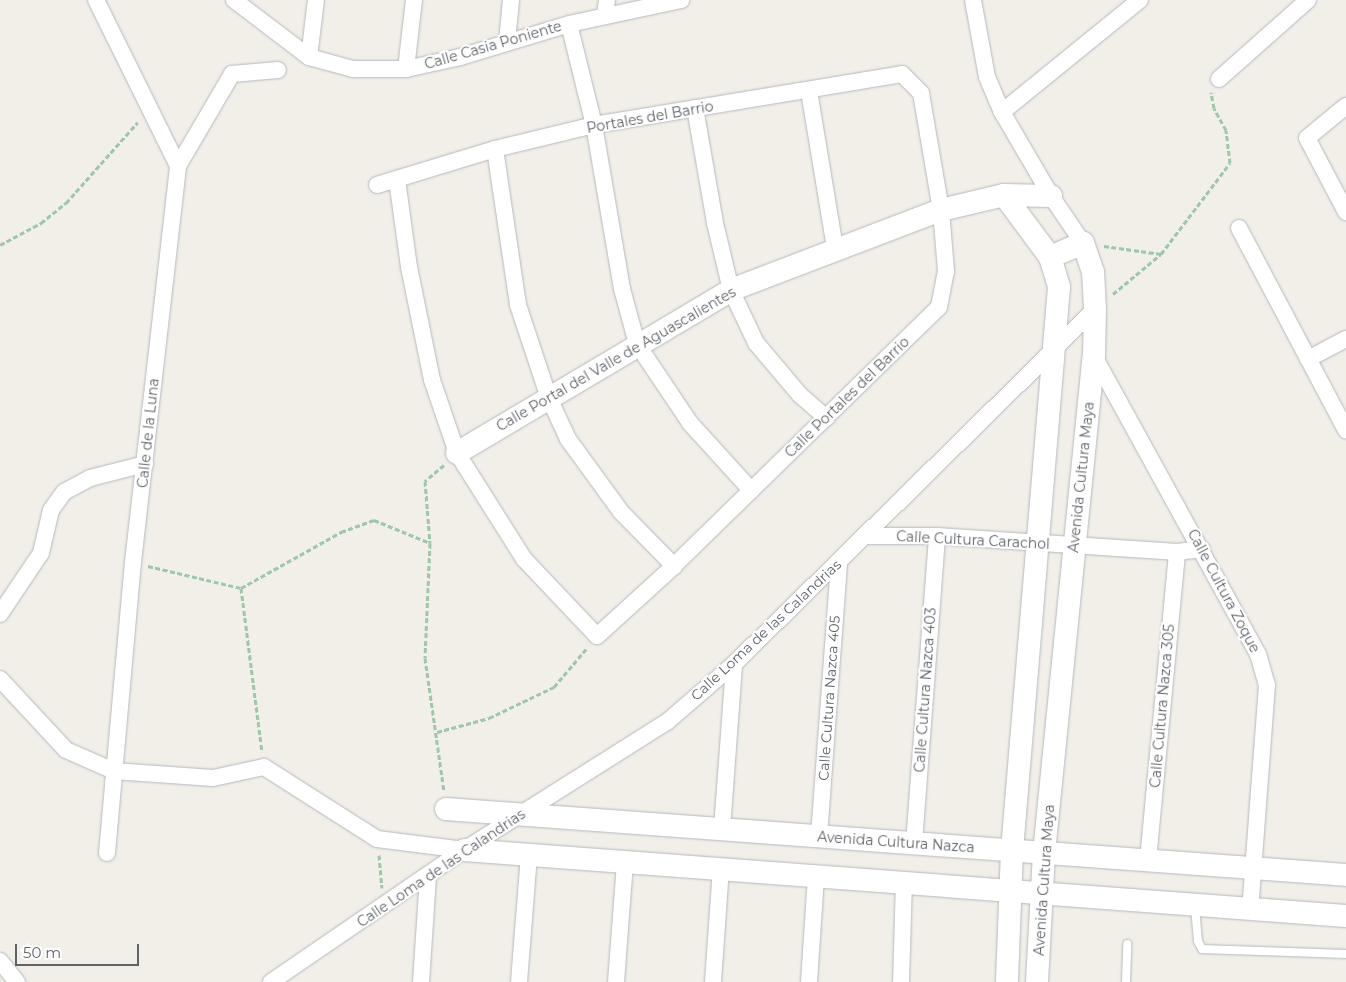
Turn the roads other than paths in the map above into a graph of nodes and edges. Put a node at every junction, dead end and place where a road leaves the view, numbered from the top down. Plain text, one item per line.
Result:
1 (96, 0) edge
2 (234, 0) edge
3 (316, 0) edge
4 (414, 0) edge
5 (511, 0) edge
6 (681, 0) edge
7 (973, 0) edge
8 (1140, 0) edge
9 (1308, 0) edge
10 (606, 8) edge
11 (570, 24) junction
12 (507, 41) junction
13 (309, 57) junction
14 (406, 69) junction
15 (278, 70) dead end
16 (1219, 79) road end
17 (808, 91) junction
18 (921, 93) joint
19 (1346, 106) edge
20 (695, 108) junction
21 (1002, 112) junction
22 (594, 125) junction
23 (495, 149) junction
24 (178, 166) junction
25 (397, 179) junction
26 (377, 185) dead end
27 (1004, 195) junction
28 (1051, 196) junction
29 (942, 210) junction
30 (1346, 212) edge
31 (1239, 228) dead end
32 (1083, 243) junction
33 (835, 248) junction
34 (1050, 257) junction
35 (732, 290) junction
36 (1095, 309) junction
37 (1346, 339) edge
38 (637, 344) junction
39 (1052, 351) junction
40 (1094, 356) junction
41 (1308, 359) junction
42 (549, 398) junction
43 (826, 418) junction
44 (1346, 430) edge
45 (458, 453) junction
46 (144, 464) junction
47 (751, 490) junction
48 (864, 536) junction
49 (937, 536) junction
50 (1037, 543) junction
51 (1074, 546) junction
52 (1202, 549) junction
53 (1177, 552) junction
54 (839, 561) junction
55 (674, 566) junction
56 (0, 614) edge
57 (734, 664) junction
58 (0, 679) edge
59 (114, 771) junction
60 (446, 809) road end
61 (522, 814) junction
62 (722, 829) junction
63 (819, 836) junction
64 (914, 843) junction
65 (464, 850) junction
66 (1012, 850) junction
67 (107, 853) dead end
68 (1044, 853) junction
69 (529, 855) junction
70 (1148, 860) junction
71 (625, 862) junction
72 (1253, 868) junction
73 (721, 869) junction
74 (1346, 875) edge
75 (428, 876) junction
76 (816, 876) junction
77 (904, 883) junction
78 (1009, 891) junction
79 (1042, 893) junction
80 (1194, 905) junction
81 (1250, 909) junction
82 (1346, 916) edge
83 (1127, 944) dead end
84 (1346, 954) edge
85 (0, 961) edge
86 (17, 982) edge
87 (271, 982) edge
88 (421, 982) edge
89 (519, 982) edge
90 (616, 982) edge
91 (713, 982) edge
92 (809, 982) edge
93 (901, 982) edge
94 (1007, 982) edge
95 (1038, 982) edge
96 (1126, 982) edge

1 - 24 street
2 - 13 street, Calle Casia Poniente
3 - 13 street
4 - 14 street
5 - 12 street
6 - 10 street, Calle Casia Poniente
7 - 21 street, Avenida Cultura Maya
8 - 21 street
9 - 16 street
10 - 11 street, Calle Casia Poniente
11 - 12 street, Calle Casia Poniente
11 - 22 street
12 - 14 street, Calle Casia Poniente
13 - 14 street, Calle Casia Poniente
15 - 24 street, Calle de la Luna
17 - 18 street, Portales del Barrio
17 - 20 street, Portales del Barrio
17 - 33 street
18 - 29 street, Calle Portales del Barrio
19 - 30 street
20 - 22 street, Portales del Barrio
20 - 35 street
21 - 28 street, Avenida Cultura Maya
22 - 23 street, Portales del Barrio
22 - 38 street
23 - 25 street, Portales del Barrio
23 - 42 street
24 - 46 street, Calle de la Luna
25 - 26 street, Portales del Barrio
25 - 45 street
27 - 28 street, Calle Portal del Valle de Aguascalientes
27 - 29 street, Calle Portal del Valle de Aguascalientes
27 - 34 street
28 - 32 street, Avenida Cultura Maya
29 - 33 street, Calle Portal del Valle de Aguascalientes
29 - 43 street, Calle Portales del Barrio
31 - 41 street
32 - 34 street
32 - 36 street, Avenida Cultura Maya
33 - 35 street, Calle Portal del Valle de Aguascalientes
34 - 39 street
35 - 38 street, Calle Portal del Valle de Aguascalientes
35 - 43 street
36 - 39 street, Calle Loma de las Calandrias
36 - 40 street, Avenida Cultura Maya
37 - 41 street
38 - 42 street, Calle Portal del Valle de Aguascalientes
38 - 47 street
39 - 48 street, Calle Loma de las Calandrias
39 - 50 street
40 - 51 street, Avenida Cultura Maya
40 - 52 street, Calle Cultura Zoque
41 - 44 street
42 - 45 street, Calle Portal del Valle de Aguascalientes
42 - 55 street
43 - 47 street, Calle Portales del Barrio
45 - 55 street, Calle Portales del Barrio
46 - 56 street
46 - 59 street, Calle de la Luna
47 - 55 street, Calle Portales del Barrio
48 - 49 street, Calle Cultura Carachol
48 - 54 street, Calle Loma de las Calandrias
49 - 50 street, Calle Cultura Carachol
49 - 64 street, Calle Cultura Nazca 403
50 - 51 street, Calle Cultura Carachol
50 - 66 street
51 - 53 street, Calle Cultura Carachol
51 - 68 street, Avenida Cultura Maya
52 - 53 street, Calle Cultura Carachol
52 - 72 street, Calle Cultura Zoque
53 - 70 street, Calle Cultura Nazca 305
54 - 57 street, Calle Loma de las Calandrias
54 - 63 street, Calle Cultura Nazca 405
57 - 61 street, Calle Loma de las Calandrias
57 - 62 street
58 - 59 street
59 - 65 street
59 - 67 street, Calle de la Luna
60 - 61 street, Avenida Cultura Nazca
61 - 62 street, Avenida Cultura Nazca
61 - 65 street, Calle Loma de las Calandrias
62 - 63 street, Avenida Cultura Nazca
63 - 64 street, Avenida Cultura Nazca
64 - 66 street, Avenida Cultura Nazca
65 - 69 street
65 - 75 street, Calle Loma de las Calandrias
66 - 68 street, Avenida Cultura Nazca
66 - 78 street
68 - 70 street, Avenida Cultura Nazca
68 - 79 street, Avenida Cultura Maya
69 - 71 street
69 - 89 street
70 - 72 street, Avenida Cultura Nazca
71 - 73 street
71 - 90 street
72 - 74 street, Avenida Cultura Nazca
72 - 81 street, Calle Cultura Zoque
73 - 76 street
73 - 91 street
75 - 87 street, Calle Loma de las Calandrias
75 - 88 street
76 - 77 street
76 - 92 street
77 - 78 street
77 - 93 street
78 - 79 street
78 - 94 street
79 - 80 street
79 - 95 street, Avenida Cultura Maya
80 - 81 street
80 - 84 lane
81 - 82 street
83 - 96 lane
85 - 86 street

